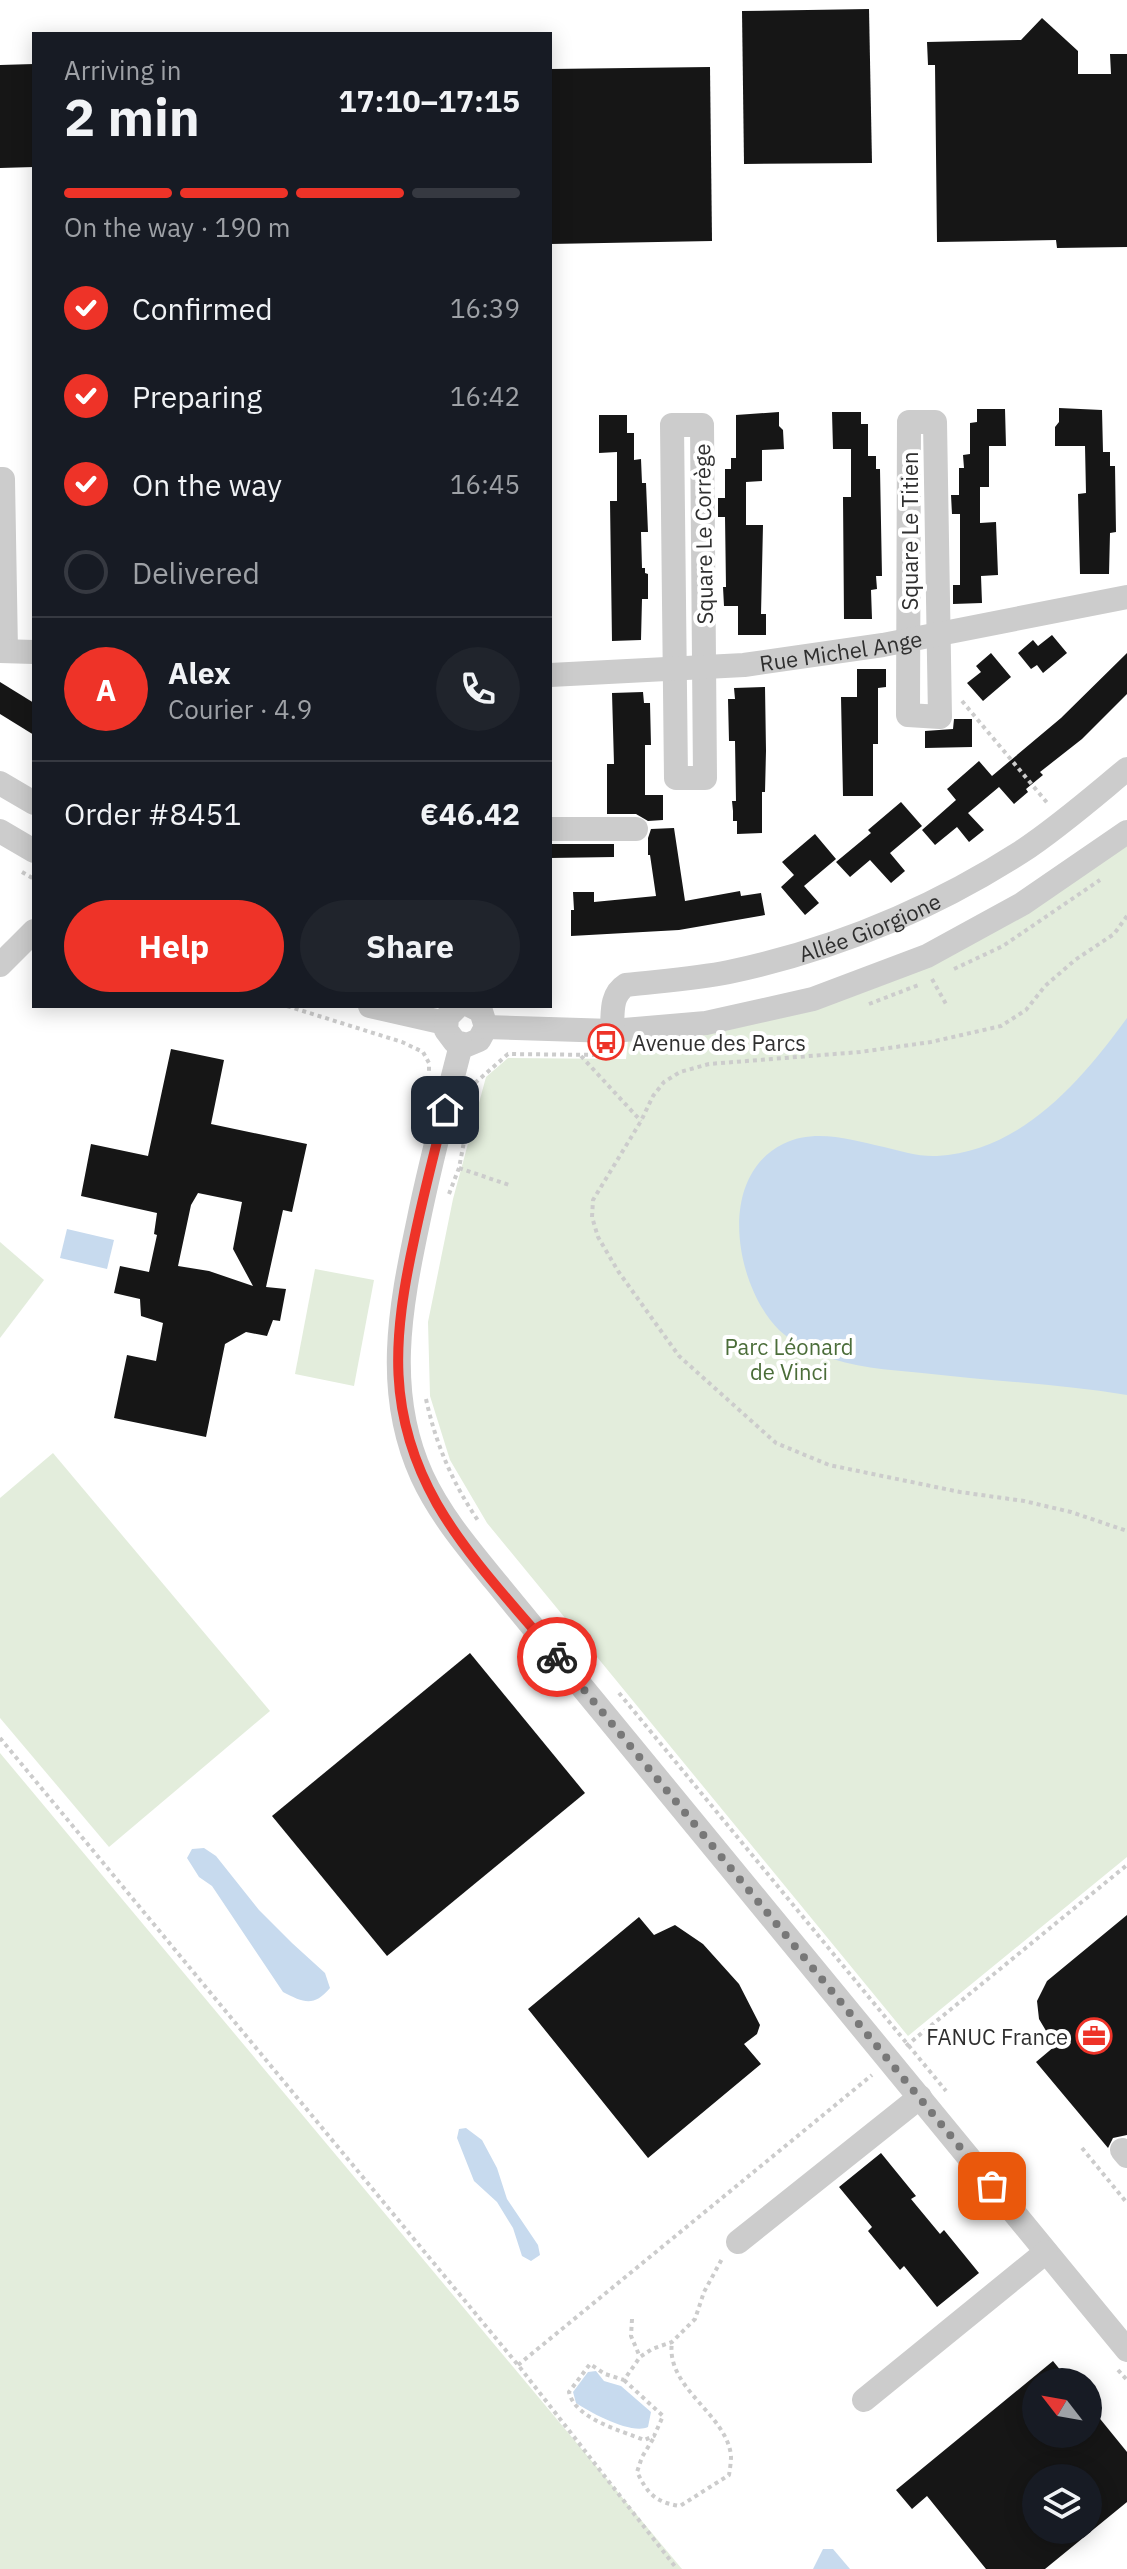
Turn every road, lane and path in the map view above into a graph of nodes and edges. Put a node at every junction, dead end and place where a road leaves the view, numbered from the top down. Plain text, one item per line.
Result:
1 (0, 479) edge
2 (1127, 597) edge
3 (939, 634) junction
4 (908, 640) junction
5 (3, 651) edge
6 (32, 652) edge
7 (704, 667) junction
8 (675, 669) junction
9 (552, 675) edge
10 (940, 675) junction
11 (1127, 769) edge
12 (0, 783) edge
13 (32, 802) edge
14 (1127, 821) edge
15 (1064, 822) junction
16 (552, 829) edge
17 (636, 829) dead end
18 (0, 831) edge
19 (1127, 832) edge
20 (1101, 847) junction
21 (32, 850) edge
22 (1127, 916) edge
23 (32, 933) edge
24 (0, 965) edge
25 (932, 979) dead end
26 (946, 1004) dead end
27 (293, 1008) edge
28 (390, 1008) edge
29 (475, 1008) edge
30 (452, 1014) edge
31 (486, 1027) junction
32 (612, 1031) junction
33 (461, 1045) junction
34 (581, 1056) dead end
35 (452, 1082) junction
36 (472, 1098) dead end
37 (641, 1121) junction
38 (459, 1168) junction
39 (512, 1186) dead end
40 (448, 1195) dead end
41 (425, 1395) dead end
42 (1127, 1531) edge
43 (487, 1534) dead end
44 (618, 1693) dead end
45 (0, 1738) edge
46 (1127, 1865) edge
47 (899, 2052) junction
48 (948, 2093) dead end
49 (920, 2097) junction
50 (1082, 2148) dead end
51 (1127, 2203) edge
52 (738, 2242) joint
53 (1046, 2252) junction
54 (632, 2319) dead end
55 (672, 2342) junction
56 (1127, 2350) edge
57 (640, 2357) junction
58 (518, 2365) junction
59 (624, 2380) junction
60 (864, 2400) dead end
61 (654, 2436) junction
62 (677, 2569) edge

1 - 5 street
2 - 3 street, Rue Michel Ange
3 - 4 street, Rue Michel Ange
3 - 4 street, Square Le Titien
3 - 10 street, Square Le Titien
4 - 7 street, Rue Michel Ange
4 - 10 street, Square Le Titien
5 - 6 street
7 - 8 street, Rue Michel Ange
7 - 8 street, Square Le Corrège
7 - 8 street, Square Le Corrège
8 - 9 street, Rue Michel Ange
10 - 15 path
11 - 15 street, Allée Giorgione
12 - 13 street
14 - 20 street
15 - 32 street, Allée Giorgione
16 - 17 street
18 - 21 street
19 - 20 street
20 - 32 street
22 - 37 path
23 - 24 street
25 - 26 path
27 - 35 path
28 - 30 street
29 - 31 street
30 - 33 street
31 - 32 street
31 - 33 street
33 - 35 street
34 - 37 path
35 - 47 street
36 - 38 path
37 - 42 path
38 - 39 path
38 - 40 path
41 - 43 path
44 - 47 path
45 - 58 path
46 - 47 path
47 - 48 path
47 - 49 street
47 - 58 path
49 - 52 street
49 - 53 street
50 - 51 path
52 - 55 path
53 - 56 street
53 - 60 street
54 - 57 path
55 - 57 path
55 - 61 path
57 - 59 path
58 - 62 path
59 - 61 path
59 - 61 path

